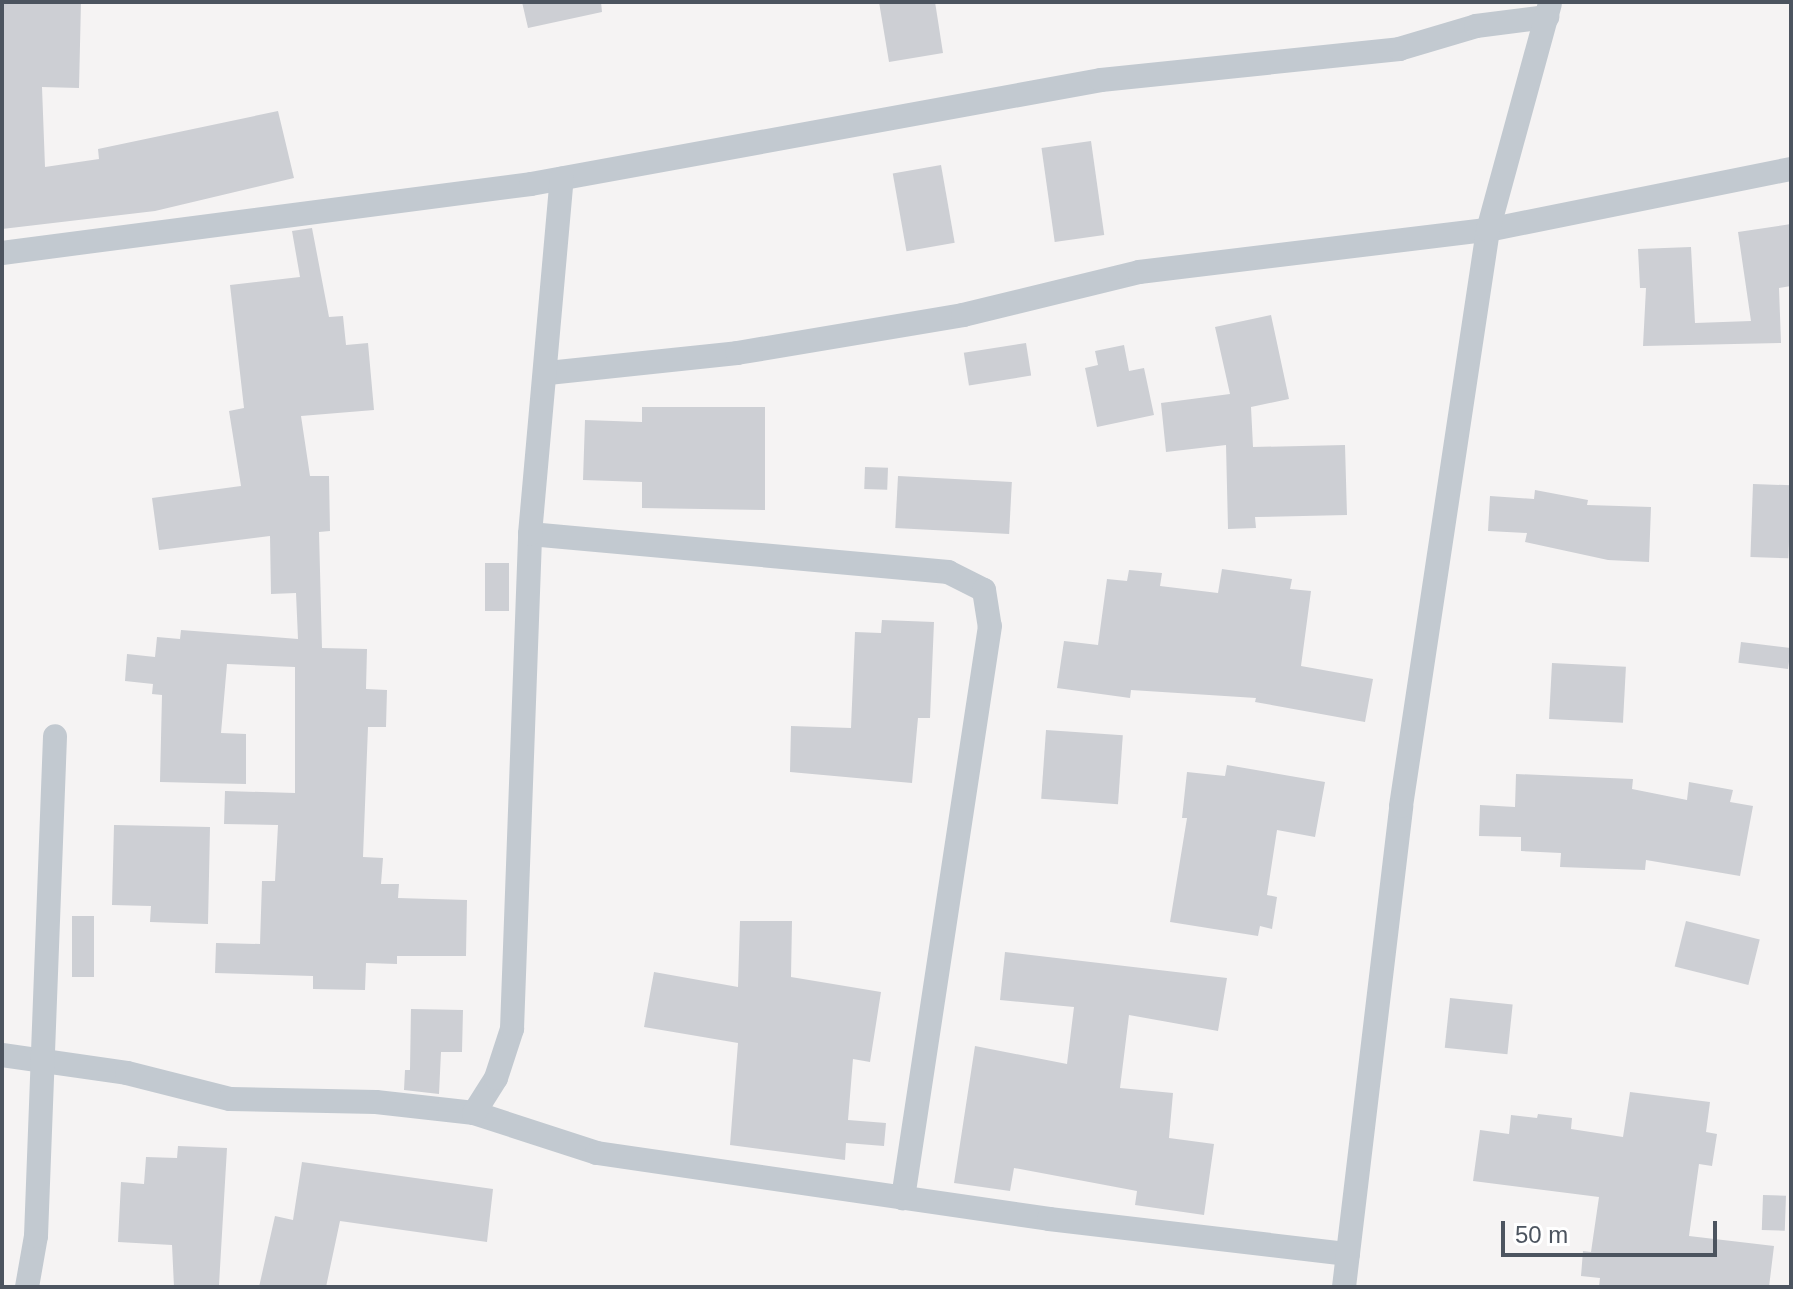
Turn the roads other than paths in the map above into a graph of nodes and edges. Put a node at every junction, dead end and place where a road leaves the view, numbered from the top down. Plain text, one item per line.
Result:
1 (1549, 9) edge
2 (1791, 169) edge
3 (562, 178) junction
4 (1488, 230) junction
5 (2, 253) edge
6 (548, 373) junction
7 (530, 534) junction
8 (55, 736) dead end
9 (2, 1055) edge
10 (42, 1061) junction
11 (474, 1113) junction
12 (903, 1198) junction
13 (1348, 1254) junction
14 (27, 1287) edge
15 (1344, 1287) edge

1 - 3 street
1 - 4 street
2 - 4 street
3 - 5 street
3 - 6 street
4 - 6 street
4 - 13 street
6 - 7 street
7 - 11 street
7 - 12 street
8 - 10 street
9 - 10 street
10 - 11 street
10 - 14 street
11 - 12 street
12 - 13 street
13 - 15 street

